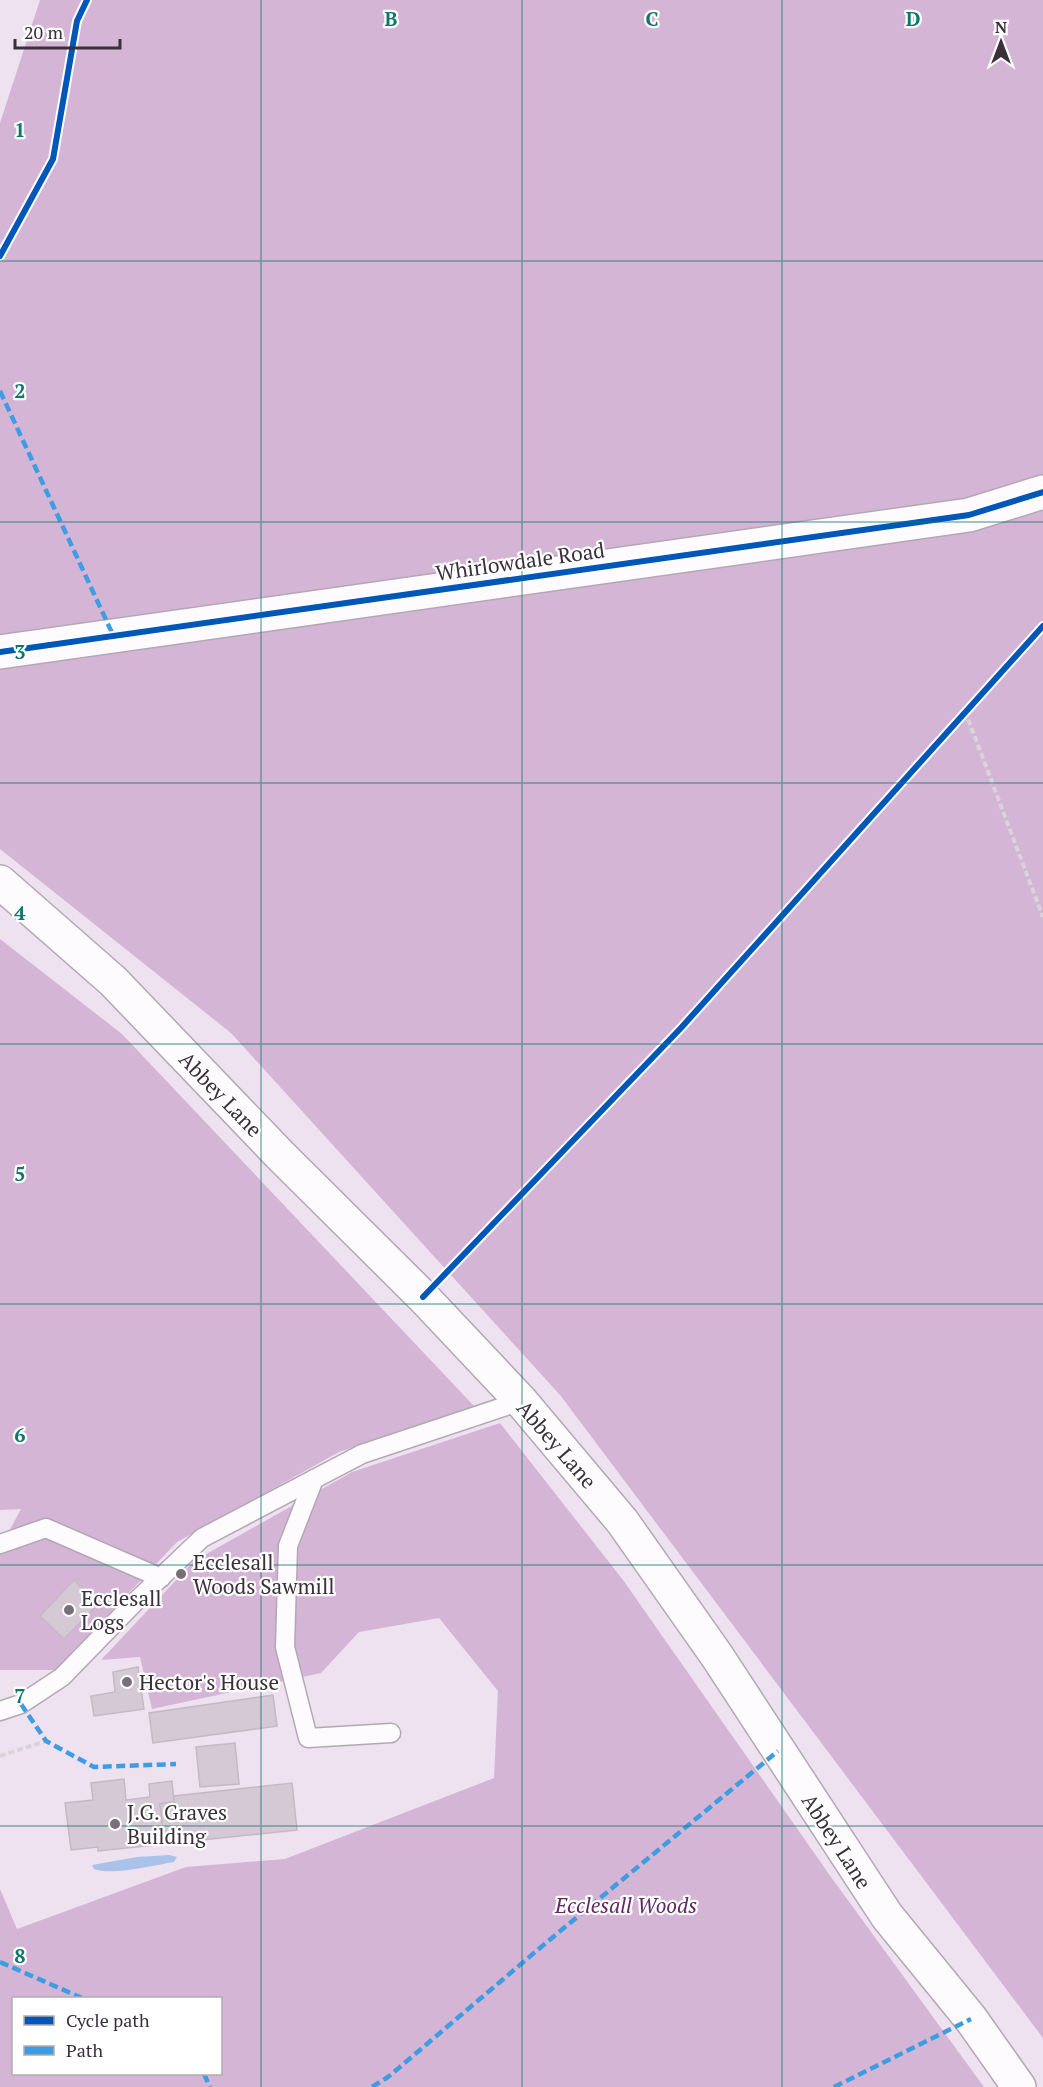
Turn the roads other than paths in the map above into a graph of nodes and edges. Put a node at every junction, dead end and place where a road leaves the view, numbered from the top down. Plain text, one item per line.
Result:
1 (1043, 492) edge
2 (0, 652) edge
3 (0, 882) edge
4 (521, 1401) junction
5 (314, 1479) junction
6 (0, 1544) edge
7 (161, 1578) junction
8 (0, 1711) edge
9 (391, 1733) dead end
10 (1019, 2087) edge

1 - 2 main road, Whirlowdale Road
3 - 4 main road, Abbey Lane
4 - 5 lane
4 - 10 main road, Abbey Lane
5 - 7 lane
5 - 9 lane
6 - 7 lane
7 - 8 lane

